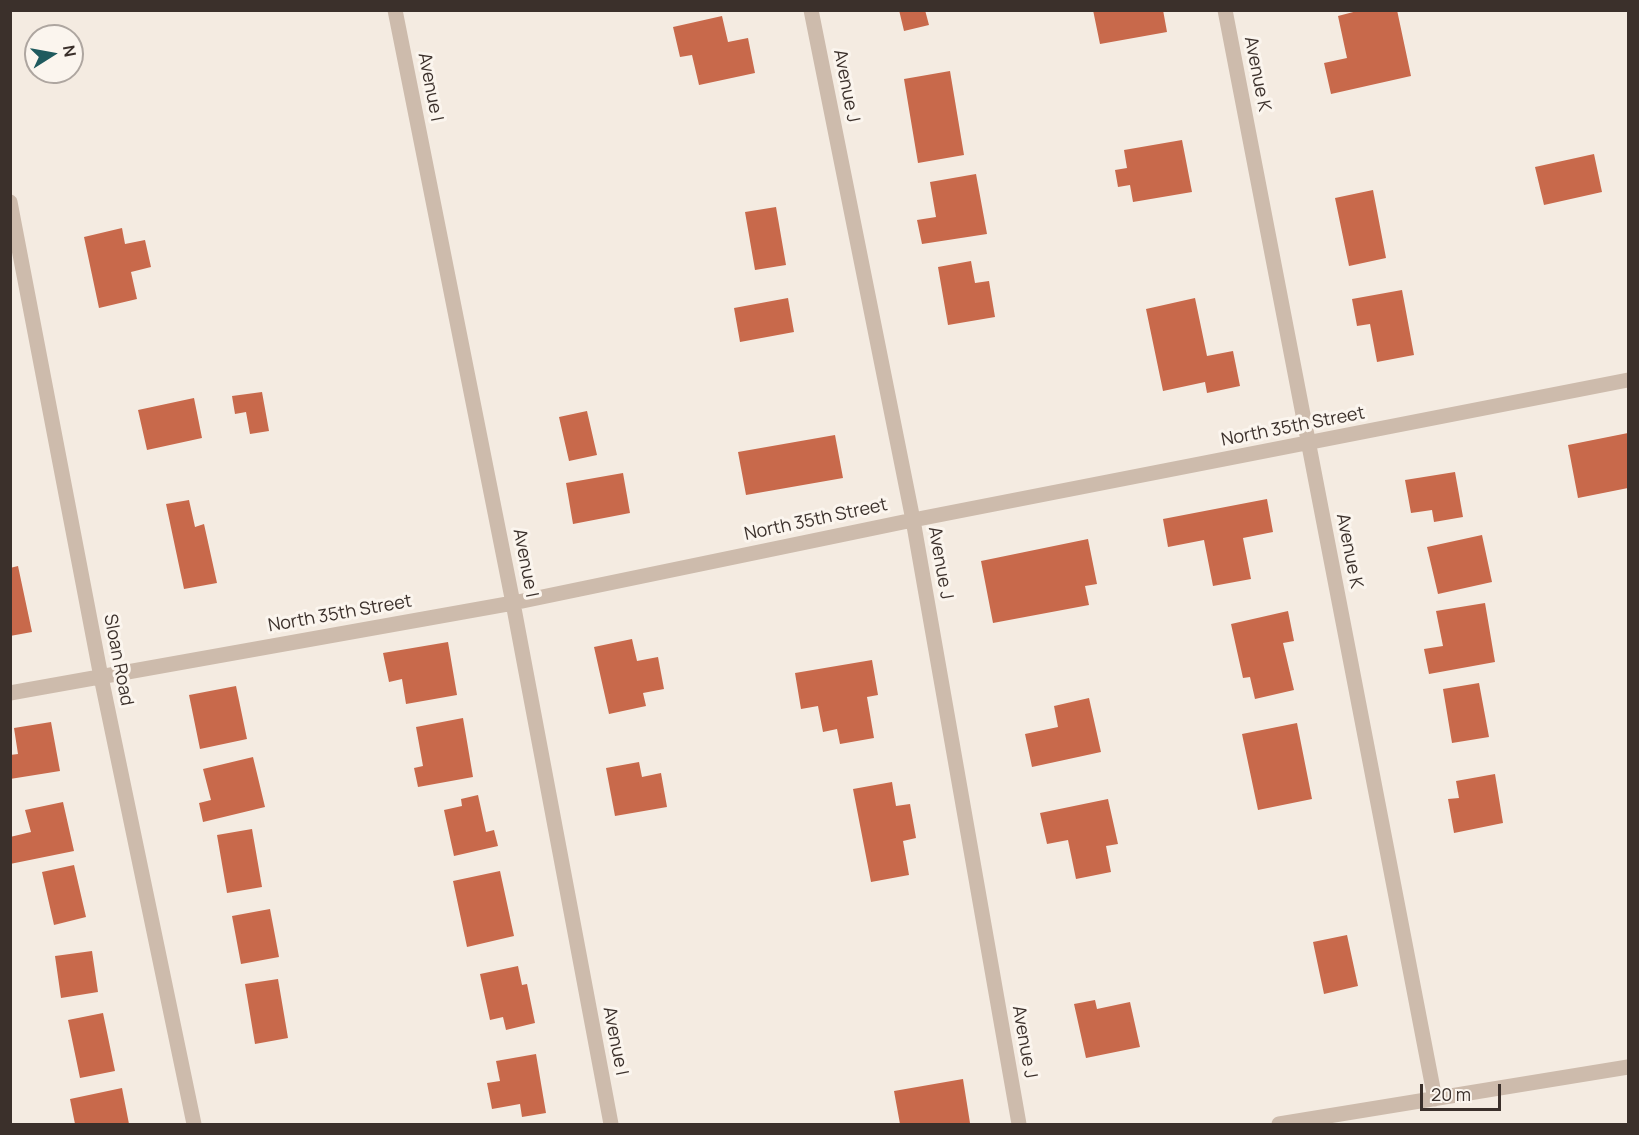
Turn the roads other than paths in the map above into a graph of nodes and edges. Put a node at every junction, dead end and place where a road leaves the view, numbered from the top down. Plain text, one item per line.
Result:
1 (395, 10) edge
2 (811, 10) edge
3 (1225, 10) edge
4 (10, 202) edge
5 (1629, 380) edge
6 (1309, 444) junction
7 (913, 520) junction
8 (513, 603) junction
9 (101, 677) junction
10 (10, 693) edge
11 (1629, 1066) edge
12 (1435, 1099) junction
13 (194, 1125) edge
14 (611, 1125) edge
15 (1019, 1125) edge
16 (1279, 1125) edge

1 - 8 street, Avenue I
2 - 7 street, Avenue J
3 - 6 street, Avenue K
4 - 9 street, Sloan Road
5 - 6 street, North 35th Street
6 - 7 street, North 35th Street
6 - 12 street, Avenue K
7 - 8 street, North 35th Street
7 - 15 street, Avenue J
8 - 9 street, North 35th Street
8 - 14 street, Avenue I
9 - 10 street, North 35th Street
9 - 13 street, Sloan Road
11 - 12 street
12 - 16 street

